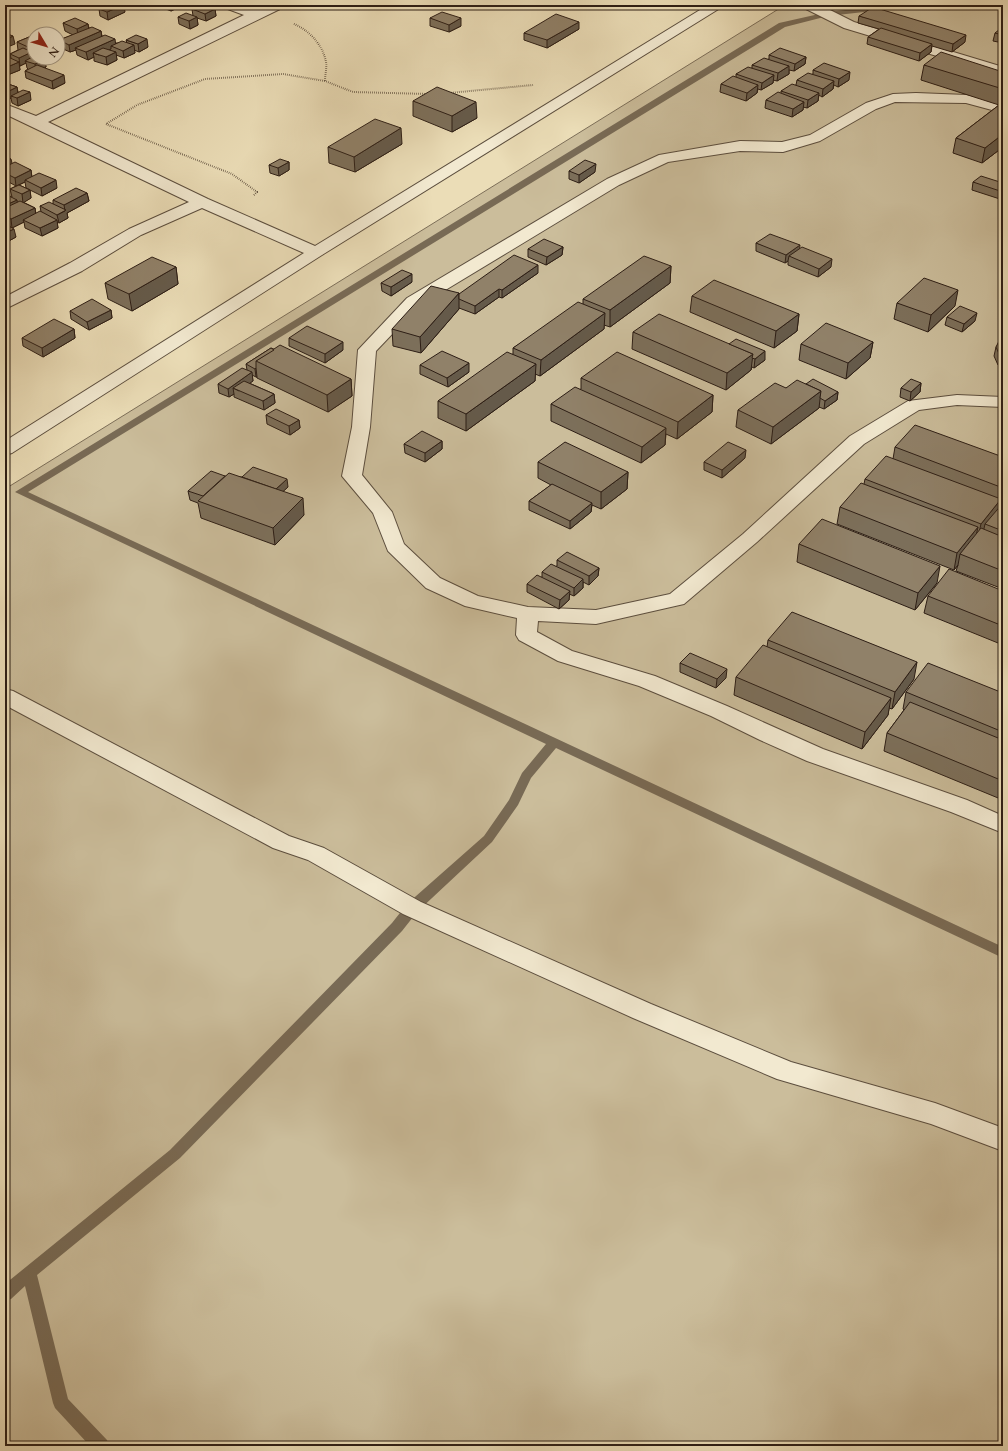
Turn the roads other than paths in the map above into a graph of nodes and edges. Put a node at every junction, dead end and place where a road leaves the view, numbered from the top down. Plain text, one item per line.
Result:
1 (230, 5) edge
2 (277, 5) edge
3 (718, 5) edge
4 (809, 5) edge
5 (256, 15) junction
6 (1003, 72) edge
7 (5, 108) edge
8 (1003, 109) edge
9 (36, 122) junction
10 (202, 202) junction
11 (316, 252) junction
12 (5, 304) edge
13 (1003, 402) edge
14 (5, 449) edge
15 (528, 614) junction
16 (5, 696) edge
17 (1003, 825) edge
18 (1003, 1140) edge

1 - 5 street
2 - 5 street
3 - 11 street
4 - 6 street
5 - 9 street
7 - 9 street
8 - 15 street
9 - 10 street
10 - 11 street
10 - 12 street
11 - 14 street
13 - 15 street
15 - 17 street
16 - 18 street

